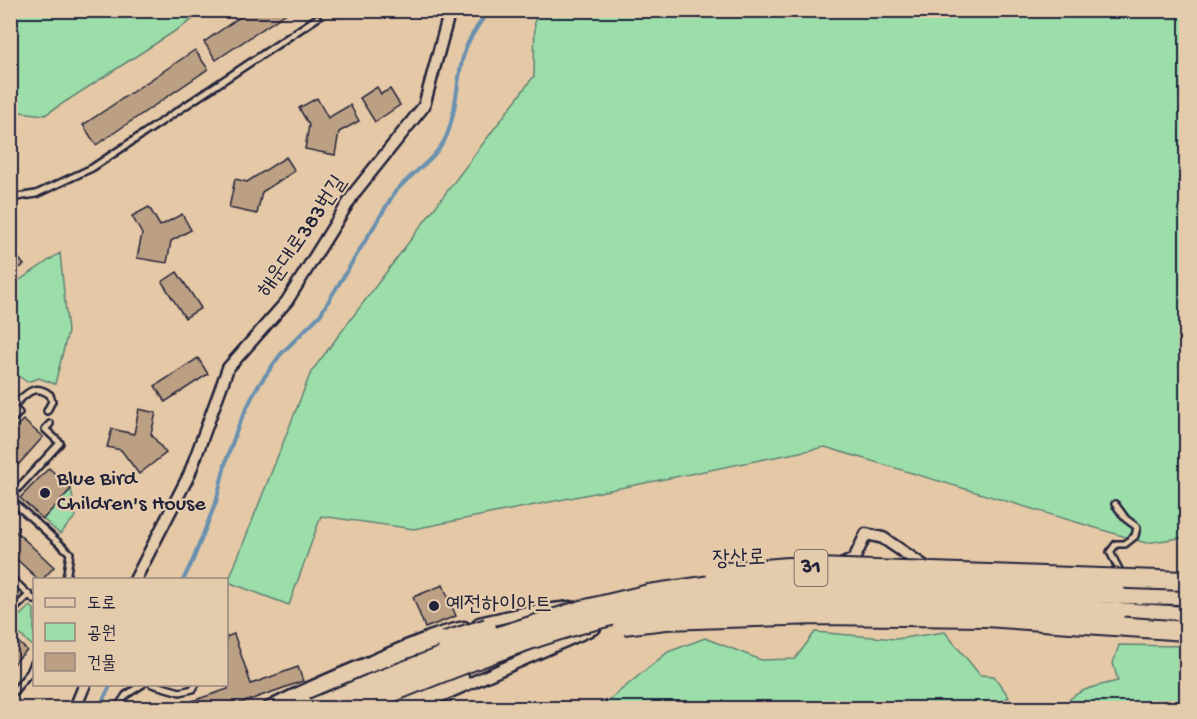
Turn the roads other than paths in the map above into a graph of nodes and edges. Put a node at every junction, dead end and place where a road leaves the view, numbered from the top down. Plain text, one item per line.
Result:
1 (450, 10) edge
2 (317, 18) dead end
3 (10, 198) edge
4 (11, 406) edge
5 (46, 411) dead end
6 (10, 422) edge
7 (50, 424) dead end
8 (10, 498) edge
9 (1115, 504) dead end
10 (10, 577) edge
11 (66, 578) edge
12 (136, 578) edge
13 (1186, 583) edge
14 (1014, 585) junction
15 (1122, 586) junction
16 (1186, 595) edge
17 (32, 597) edge
18 (603, 603) junction
19 (10, 613) edge
20 (1014, 613) junction
21 (1186, 616) edge
22 (609, 621) junction
23 (1186, 629) edge
24 (33, 665) edge
25 (84, 686) edge
26 (140, 686) edge
27 (159, 686) edge
28 (195, 686) edge
29 (10, 696) edge
30 (75, 708) edge
31 (117, 708) edge
32 (268, 708) edge
33 (288, 708) edge
34 (313, 708) edge
35 (353, 708) edge
36 (387, 708) edge
37 (414, 708) edge

1 - 12 street, 해운대로383번길
2 - 3 lane
4 - 5 lane
4 - 6 lane
7 - 8 lane
8 - 11 lane
9 - 15 lane
10 - 17 lane
13 - 15 street
13 - 33 highway, 31, bridge
14 - 15 street
14 - 18 street
14 - 20 street
16 - 34 highway, 장산로, bridge
17 - 19 lane
18 - 22 street
18 - 32 street
20 - 22 street
20 - 23 street
21 - 35 highway, 장산로, bridge
22 - 37 street
23 - 36 highway, bridge
24 - 29 lane
25 - 30 street
26 - 31 lane
27 - 28 lane

